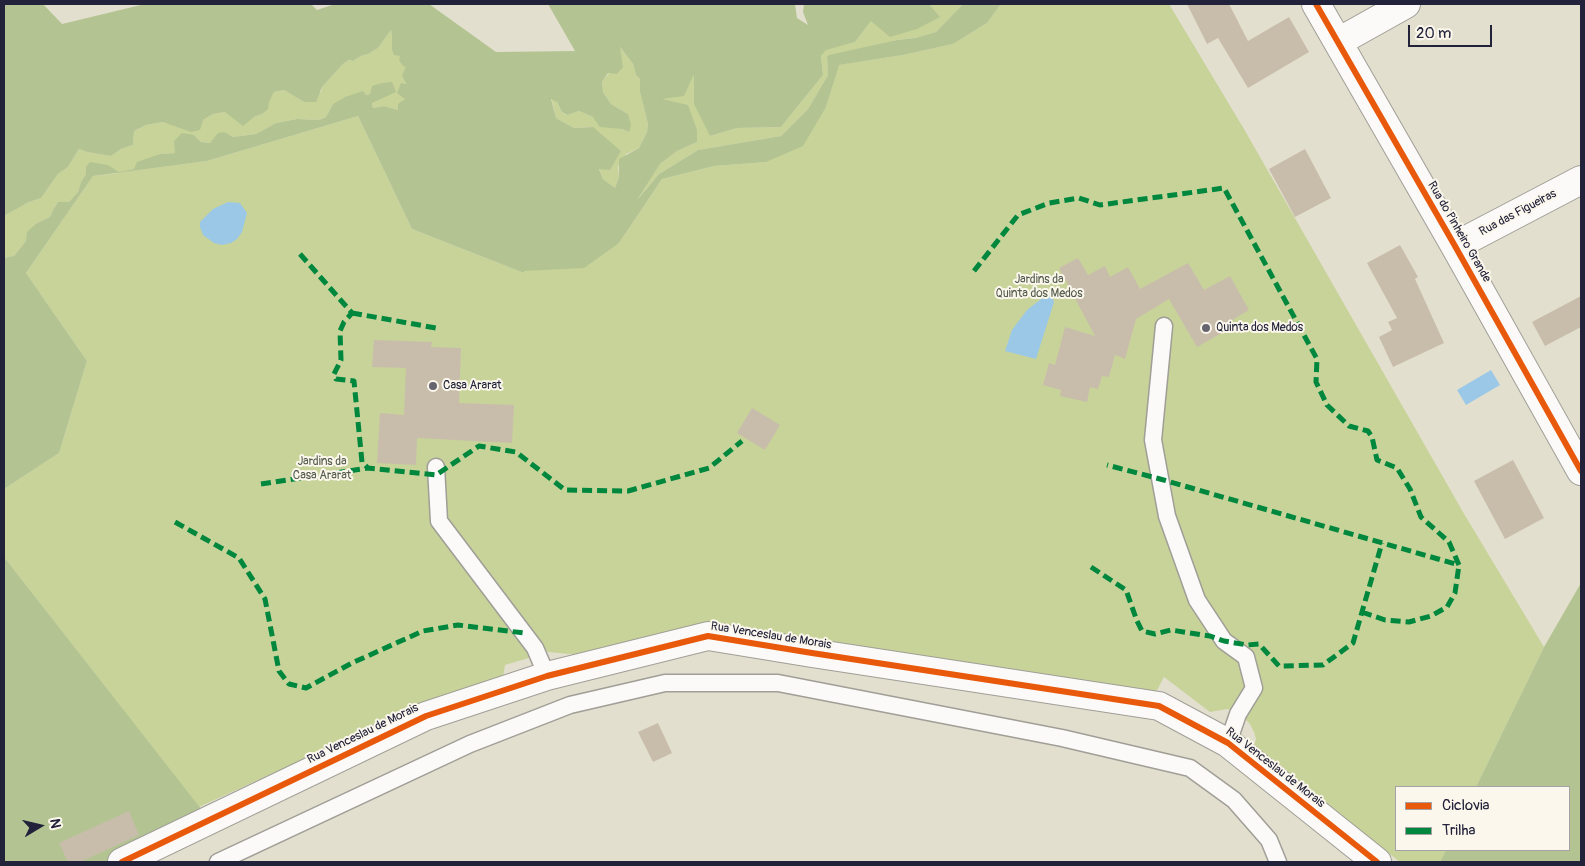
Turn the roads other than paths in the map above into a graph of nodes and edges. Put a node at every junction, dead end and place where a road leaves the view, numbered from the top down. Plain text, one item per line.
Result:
1 (1316, 4) edge
2 (1406, 4) edge
3 (1338, 42) junction
4 (1581, 180) edge
5 (1455, 246) junction
6 (1164, 326) dead end
7 (436, 468) dead end
8 (1581, 471) edge
9 (547, 676) junction
10 (1228, 743) junction
11 (122, 862) edge
12 (218, 862) edge
13 (1278, 862) edge
14 (1377, 862) edge

1 - 3 street, Rua do Pinheiro Grande
2 - 3 street
3 - 5 street, Rua do Pinheiro Grande
4 - 5 street, Rua das Figueiras
5 - 8 street, Rua do Pinheiro Grande
6 - 10 lane
7 - 9 lane
9 - 10 street, Rua Venceslau de Morais
9 - 11 street, Rua Venceslau de Morais
10 - 14 street, Rua Venceslau de Morais
12 - 13 lane

